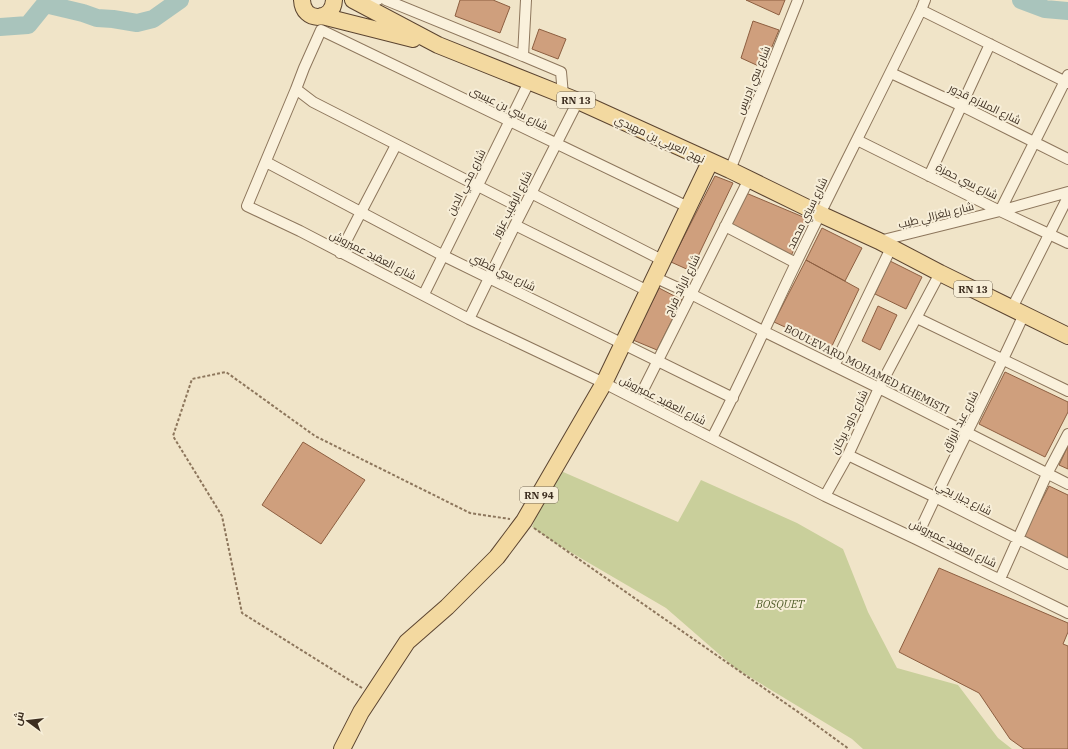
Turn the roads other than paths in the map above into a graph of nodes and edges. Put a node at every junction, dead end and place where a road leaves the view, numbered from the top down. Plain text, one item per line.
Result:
1 (334, 0) edge
2 (378, 0) edge
3 (386, 0) edge
4 (526, 0) edge
5 (798, 0) edge
6 (925, 0) edge
7 (298, 3) edge
8 (357, 3) edge
9 (921, 10) junction
10 (322, 23) junction
11 (990, 44) junction
12 (438, 45) junction
13 (523, 56) junction
14 (891, 73) junction
15 (1067, 80) edge
16 (529, 82) junction
17 (296, 89) junction
18 (563, 95) junction
19 (578, 101) junction
20 (962, 106) junction
21 (510, 122) junction
22 (857, 140) junction
23 (1034, 142) junction
24 (555, 144) junction
25 (396, 145) junction
26 (1068, 159) edge
27 (266, 162) junction
28 (710, 162) junction
29 (730, 170) junction
30 (929, 176) junction
31 (749, 179) junction
32 (477, 186) junction
33 (1068, 192) edge
34 (531, 193) junction
35 (1068, 197) edge
36 (688, 207) junction
37 (523, 209) junction
38 (1000, 211) junction
39 (360, 212) junction
40 (820, 214) junction
41 (515, 225) junction
42 (725, 226) junction
43 (1049, 234) junction
44 (1068, 243) edge
45 (885, 244) junction
46 (340, 253) junction
47 (442, 255) junction
48 (662, 260) junction
49 (796, 263) junction
50 (940, 273) junction
51 (488, 278) junction
52 (651, 284) junction
53 (424, 294) junction
54 (691, 294) junction
55 (1018, 311) junction
56 (917, 318) junction
57 (469, 319) junction
58 (763, 331) junction
59 (1068, 336) edge
60 (623, 344) junction
61 (658, 360) junction
62 (1004, 360) junction
63 (834, 366) junction
64 (604, 383) junction
65 (879, 388) junction
66 (1068, 391) edge
67 (733, 398) junction
68 (638, 400) junction
69 (967, 434) junction
70 (1068, 434) edge
71 (712, 438) junction
72 (848, 455) junction
73 (1047, 474) junction
74 (1068, 484) edge
75 (825, 496) junction
76 (935, 497) junction
77 (916, 539) junction
78 (1018, 540) junction
79 (1068, 564) edge
80 (1000, 579) junction
81 (1068, 613) edge
82 (342, 749) edge

1 - 10 main road
2 - 8 street
3 - 13 street
4 - 13 street
5 - 29 street, شارع سي إدريس
6 - 9 street, شارع سيني محمد
7 - 10 main road
8 - 12 main road, RN 13
9 - 11 street
9 - 14 street, شارع سيني محمد
10 - 12 main road, RN 13
10 - 17 street
10 - 21 street, شارع سي بن عيسى
11 - 15 street
11 - 20 street
12 - 16 main road, نهج العربي بن مهيدي / RN 13
13 - 18 street
14 - 20 street, شارع الملازم قدور
14 - 22 street, شارع سيني محمد
15 - 23 street
16 - 18 main road, نهج العربي بن مهيدي / RN 13
16 - 21 street, شارع محي الدين
17 - 25 street
17 - 27 street
18 - 19 main road, نهج العربي بن مهيدي / RN 13
19 - 24 street, شارع الرقيب عزوز
19 - 28 main road, نهج العربي بن مهيدي / RN 13
20 - 23 street, شارع الملازم قدور
20 - 30 street
21 - 24 street, شارع سي بن عيسى
21 - 32 street, شارع محي الدين
22 - 30 street, شارع سي حمزة
22 - 40 street, شارع سيني محمد
23 - 26 street, شارع الملازم قدور
23 - 38 street
24 - 34 street, شارع الرقيب عزوز
24 - 36 street, شارع سي بن عيسى
25 - 32 street
25 - 39 street
27 - 39 street, شارع سي قطني
27 - 46 street, شارع العقيد عميروش
28 - 29 main road, نهج العربي بن مهيدي / RN 13
28 - 36 main road, RN 94
29 - 31 main road, نهج العربي بن مهيدي / RN 13
30 - 38 street, شارع سي حمزة
31 - 40 main road, نهج العربي بن مهيدي / RN 13
31 - 42 street, شارع الرائد فراج
32 - 37 street
32 - 47 street, شارع محي الدين
33 - 38 street, شارع بلغزالي طيب
34 - 37 street, شارع الرقيب عزوز
34 - 48 street
35 - 43 street, شارع عبد الرزاق
36 - 48 main road, RN 94
37 - 41 street, شارع الرقيب عزوز
38 - 43 street, شارع سي حمزة
38 - 45 street, شارع بلغزالي طيب
39 - 46 street
39 - 47 street, شارع سي قطني
40 - 45 main road, نهج العربي بن مهيدي / RN 13
40 - 49 street, شارع سيني محمد
41 - 51 street, شارع الرقيب عزوز
41 - 52 street, BOULEVARD MOHAMED KHEMISTI
42 - 49 street
42 - 54 street, شارع الرائد فراج
43 - 44 street, شارع سي حمزة
43 - 55 street, شارع عبد الرزاق
45 - 50 main road, RN 13
45 - 63 street
46 - 53 street, شارع العقيد عميروش
47 - 51 street, شارع سي قطني
47 - 53 street, شارع محي الدين
48 - 52 main road, RN 94
49 - 58 street, شارع سيني محمد
50 - 55 main road, RN 13
50 - 56 street, شارع داود بركان
51 - 57 street, شارع الرقيب عزوز
51 - 60 street, شارع سي قطني
52 - 54 street, BOULEVARD MOHAMED KHEMISTI
52 - 60 main road, RN 94
53 - 57 street, شارع العقيد عميروش
54 - 58 street, BOULEVARD MOHAMED KHEMISTI
54 - 61 street, شارع الرائد فراج
55 - 59 main road, RN 13
55 - 62 street, شارع عبد الرزاق
56 - 62 street
56 - 65 street, شارع داود بركان
57 - 64 street, شارع العقيد عميروش
58 - 63 street, BOULEVARD MOHAMED KHEMISTI
58 - 67 street, شارع سيني محمد
60 - 61 street, شارع سي قطني
60 - 64 main road, RN 94
61 - 67 street, شارع سي قطني
61 - 68 street, شارع الرائد فراج
62 - 66 street
62 - 69 street, شارع عبد الرزاق
63 - 65 street, BOULEVARD MOHAMED KHEMISTI
64 - 68 street, شارع العقيد عميروش
64 - 82 main road, RN 94
65 - 69 street, BOULEVARD MOHAMED KHEMISTI
65 - 72 street, شارع داود بركان
67 - 71 street, شارع سيني محمد
68 - 71 street, شارع العقيد عميروش
69 - 73 street, BOULEVARD MOHAMED KHEMISTI
69 - 76 street, شارع عبد الرزاق
70 - 73 street
71 - 75 street, شارع العقيد عميروش
72 - 75 street, شارع داود بركان
72 - 76 street, شارع جبار يحي
73 - 74 street, BOULEVARD MOHAMED KHEMISTI
73 - 78 street
75 - 77 street, شارع العقيد عميروش
76 - 77 street, شارع عبد الرزاق
76 - 78 street, شارع جبار يحي
77 - 80 street, شارع العقيد عميروش
78 - 79 street, شارع جبار يحي
78 - 80 street
80 - 81 street, شارع العقيد عميروش

